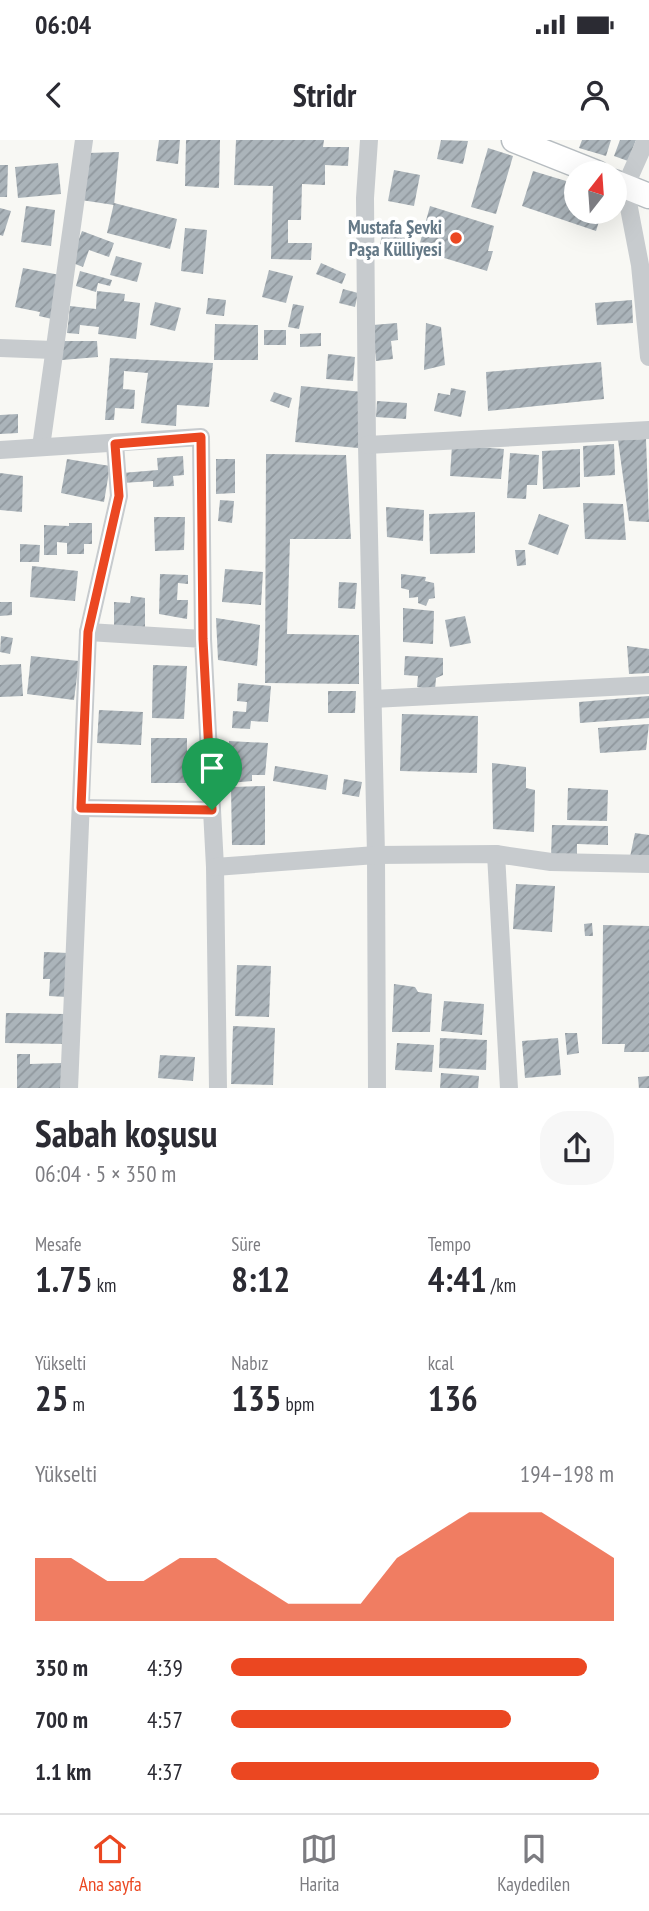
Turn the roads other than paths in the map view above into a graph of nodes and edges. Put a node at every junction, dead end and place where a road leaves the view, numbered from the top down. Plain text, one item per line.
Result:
1 (84, 140) edge
2 (369, 140) edge
3 (514, 140) edge
4 (646, 140) edge
5 (567, 161) edge
6 (627, 173) edge
7 (627, 188) edge
8 (649, 196) edge
9 (627, 213) edge
10 (0, 348) edge
11 (53, 350) junction
12 (649, 357) edge
13 (649, 430) edge
14 (115, 444) junction
15 (367, 445) junction
16 (41, 447) junction
17 (0, 450) edge
18 (88, 632) junction
19 (203, 639) junction
20 (649, 685) edge
21 (373, 699) junction
22 (81, 808) junction
23 (212, 810) junction
24 (496, 854) junction
25 (376, 855) junction
26 (649, 864) edge
27 (215, 867) junction
28 (69, 1088) edge
29 (218, 1088) edge
30 (377, 1088) edge
31 (509, 1088) edge

1 - 11 street
2 - 15 street
3 - 5 street
4 - 6 street
7 - 8 street
9 - 12 street
10 - 11 street
11 - 16 street
13 - 15 street
14 - 16 street
14 - 18 street
14 - 19 street
15 - 21 street
16 - 17 street
18 - 19 street
18 - 22 street
19 - 23 street
20 - 21 street
21 - 25 street
22 - 23 street
22 - 28 street
23 - 27 street
24 - 25 street
24 - 26 street
24 - 31 street
25 - 27 street
25 - 30 street
27 - 29 street

